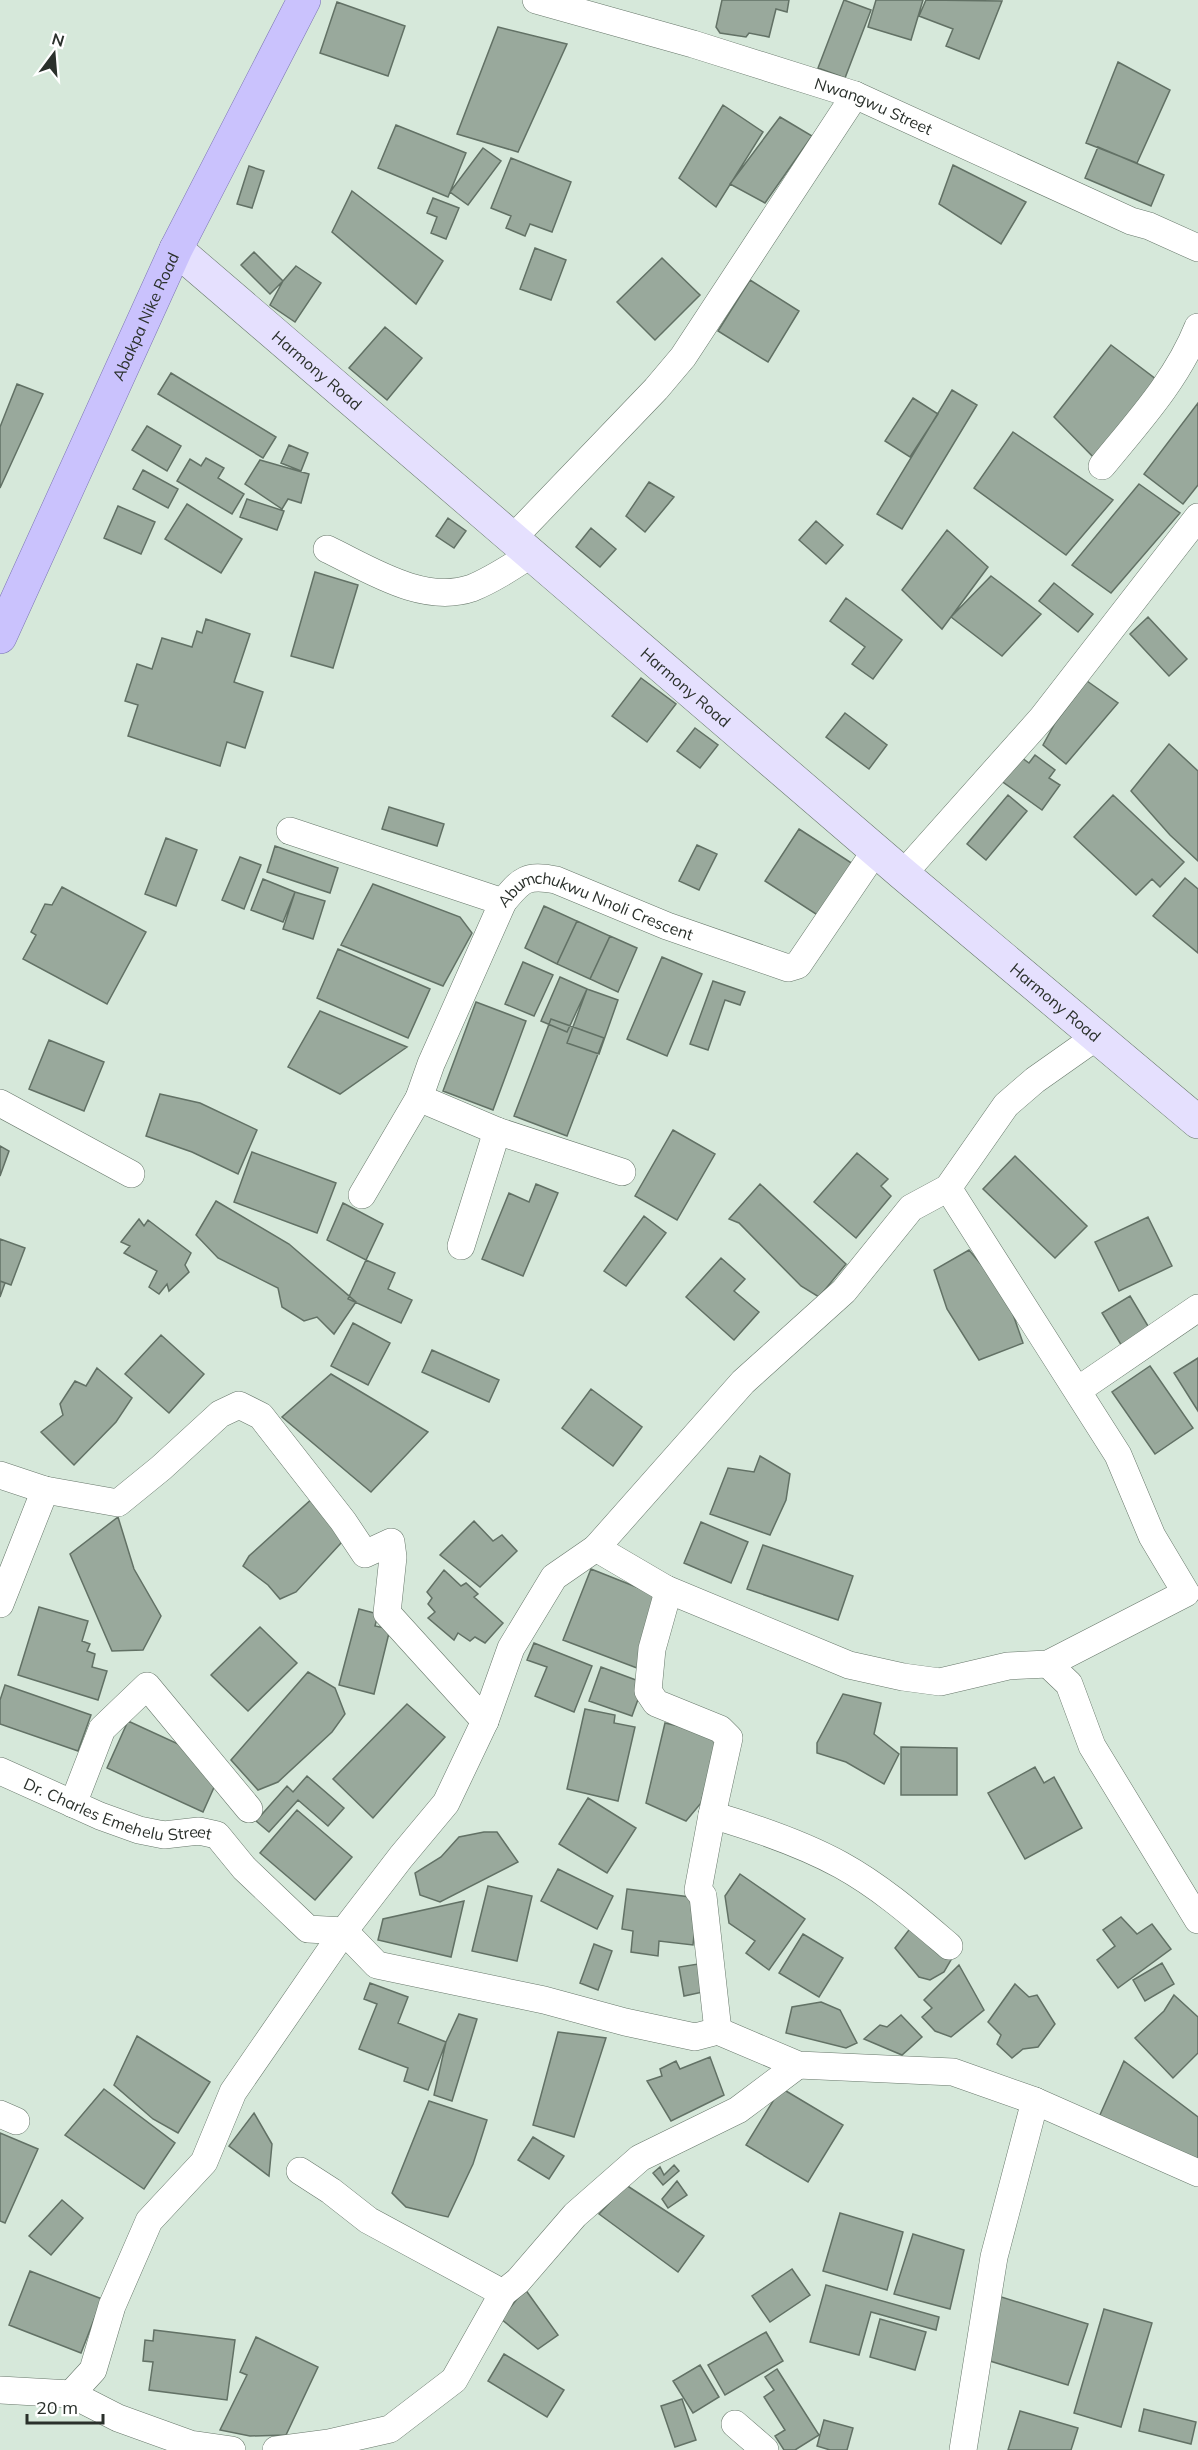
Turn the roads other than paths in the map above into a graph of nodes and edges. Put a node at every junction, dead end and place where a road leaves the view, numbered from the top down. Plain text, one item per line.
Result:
1 (304, 0) edge
2 (536, 0) edge
3 (855, 95) junction
4 (1198, 248) edge
5 (176, 249) junction
6 (1198, 327) edge
7 (1102, 466) dead end
8 (1198, 517) edge
9 (523, 545) junction
10 (327, 549) dead end
11 (0, 637) edge
12 (290, 831) dead end
13 (876, 850) junction
14 (903, 874) junction
15 (504, 902) junction
16 (1096, 1037) junction
17 (419, 1098) junction
18 (0, 1103) edge
19 (1198, 1122) edge
20 (497, 1131) junction
21 (622, 1172) dead end
22 (131, 1174) dead end
23 (948, 1188) junction
24 (362, 1195) dead end
25 (461, 1246) dead end
26 (1198, 1308) edge
27 (1078, 1390) junction
28 (0, 1475) edge
29 (45, 1491) junction
30 (596, 1548) junction
31 (1192, 1587) edge
32 (666, 1589) junction
33 (0, 1605) edge
34 (1048, 1664) junction
35 (486, 1721) junction
36 (0, 1771) edge
37 (73, 1804) junction
38 (249, 1809) dead end
39 (712, 1815) junction
40 (1198, 1920) edge
41 (344, 1931) junction
42 (949, 1946) dead end
43 (718, 2031) junction
44 (798, 2065) junction
45 (1035, 2101) junction
46 (300, 2171) dead end
47 (1198, 2173) edge
48 (503, 2293) junction
49 (0, 2390) edge
50 (71, 2394) junction
51 (735, 2424) dead end
52 (232, 2450) edge
53 (276, 2450) edge
54 (765, 2450) edge
55 (963, 2450) edge

1 - 5 main road, Abakpa Nike Road
2 - 3 street, Nwangwu Street
3 - 4 street, Nwangwu Street
3 - 9 street
5 - 9 main road, Harmony Road
5 - 11 main road, Abakpa Nike Road
6 - 7 street
8 - 14 street
9 - 10 street
9 - 13 main road, Harmony Road
12 - 15 street
13 - 14 main road, Harmony Road
13 - 15 street, Abumchukwu Nnoli Crescent
14 - 16 main road, Harmony Road
15 - 17 street, Abumchukwu Nnoli Crescent
16 - 19 main road, Harmony Road
16 - 23 street
17 - 20 street
17 - 24 street, Abumchukwu Nnoli Crescent
18 - 22 street
20 - 21 street
20 - 25 street
23 - 27 street
23 - 30 street
26 - 27 street
27 - 31 street
28 - 29 street
29 - 33 street
29 - 35 street
30 - 32 street
30 - 35 street
31 - 34 street
32 - 34 street
32 - 39 street
34 - 40 street
35 - 41 street
36 - 37 street, Dr. Charles Emehelu Street
37 - 38 street
37 - 41 street, Dr. Charles Emehelu Street
39 - 42 street
39 - 43 street
41 - 43 street
41 - 50 street
43 - 44 street
44 - 45 street
44 - 48 street
45 - 47 street
45 - 55 street
46 - 48 street
48 - 53 street
49 - 50 street
50 - 52 street
51 - 54 street

